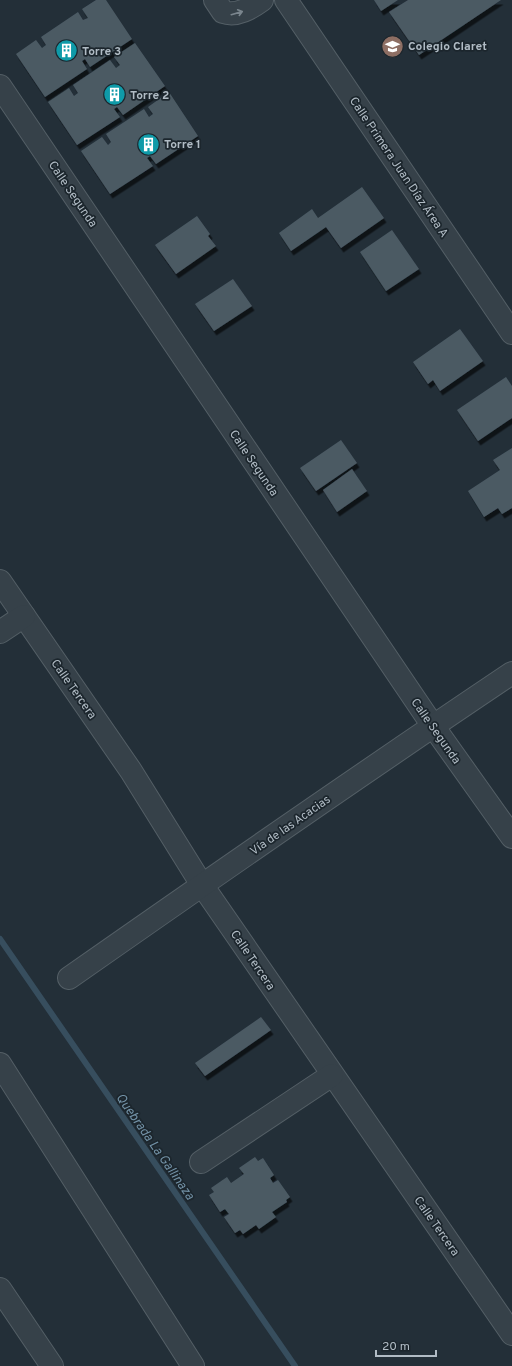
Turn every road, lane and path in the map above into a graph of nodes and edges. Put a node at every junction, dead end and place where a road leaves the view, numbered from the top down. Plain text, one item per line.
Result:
1 (215, 0) edge
2 (262, 0) edge
3 (286, 0) edge
4 (0, 86) edge
5 (512, 332) edge
6 (0, 581) edge
7 (24, 616) junction
8 (0, 632) edge
9 (512, 673) edge
10 (432, 726) junction
11 (512, 837) edge
12 (202, 885) junction
13 (69, 978) dead end
14 (0, 1064) edge
15 (332, 1075) junction
16 (201, 1162) dead end
17 (0, 1289) edge
18 (512, 1334) edge
19 (52, 1366) edge
20 (193, 1366) edge

1 -> 2 street
3 - 5 street, Calle Primera Juan Díaz Área A
4 - 10 street, Calle Segunda
6 - 7 street, Calle Tercera
7 - 8 street
7 - 12 street, Calle Tercera
9 - 10 street, Vía de las Acacias
10 - 11 street, Calle Segunda
10 - 12 street, Vía de las Acacias
12 - 13 street, Vía de las Acacias
12 - 15 street, Calle Tercera
14 - 20 street
15 - 16 street
15 - 18 street, Calle Tercera
17 - 19 street

